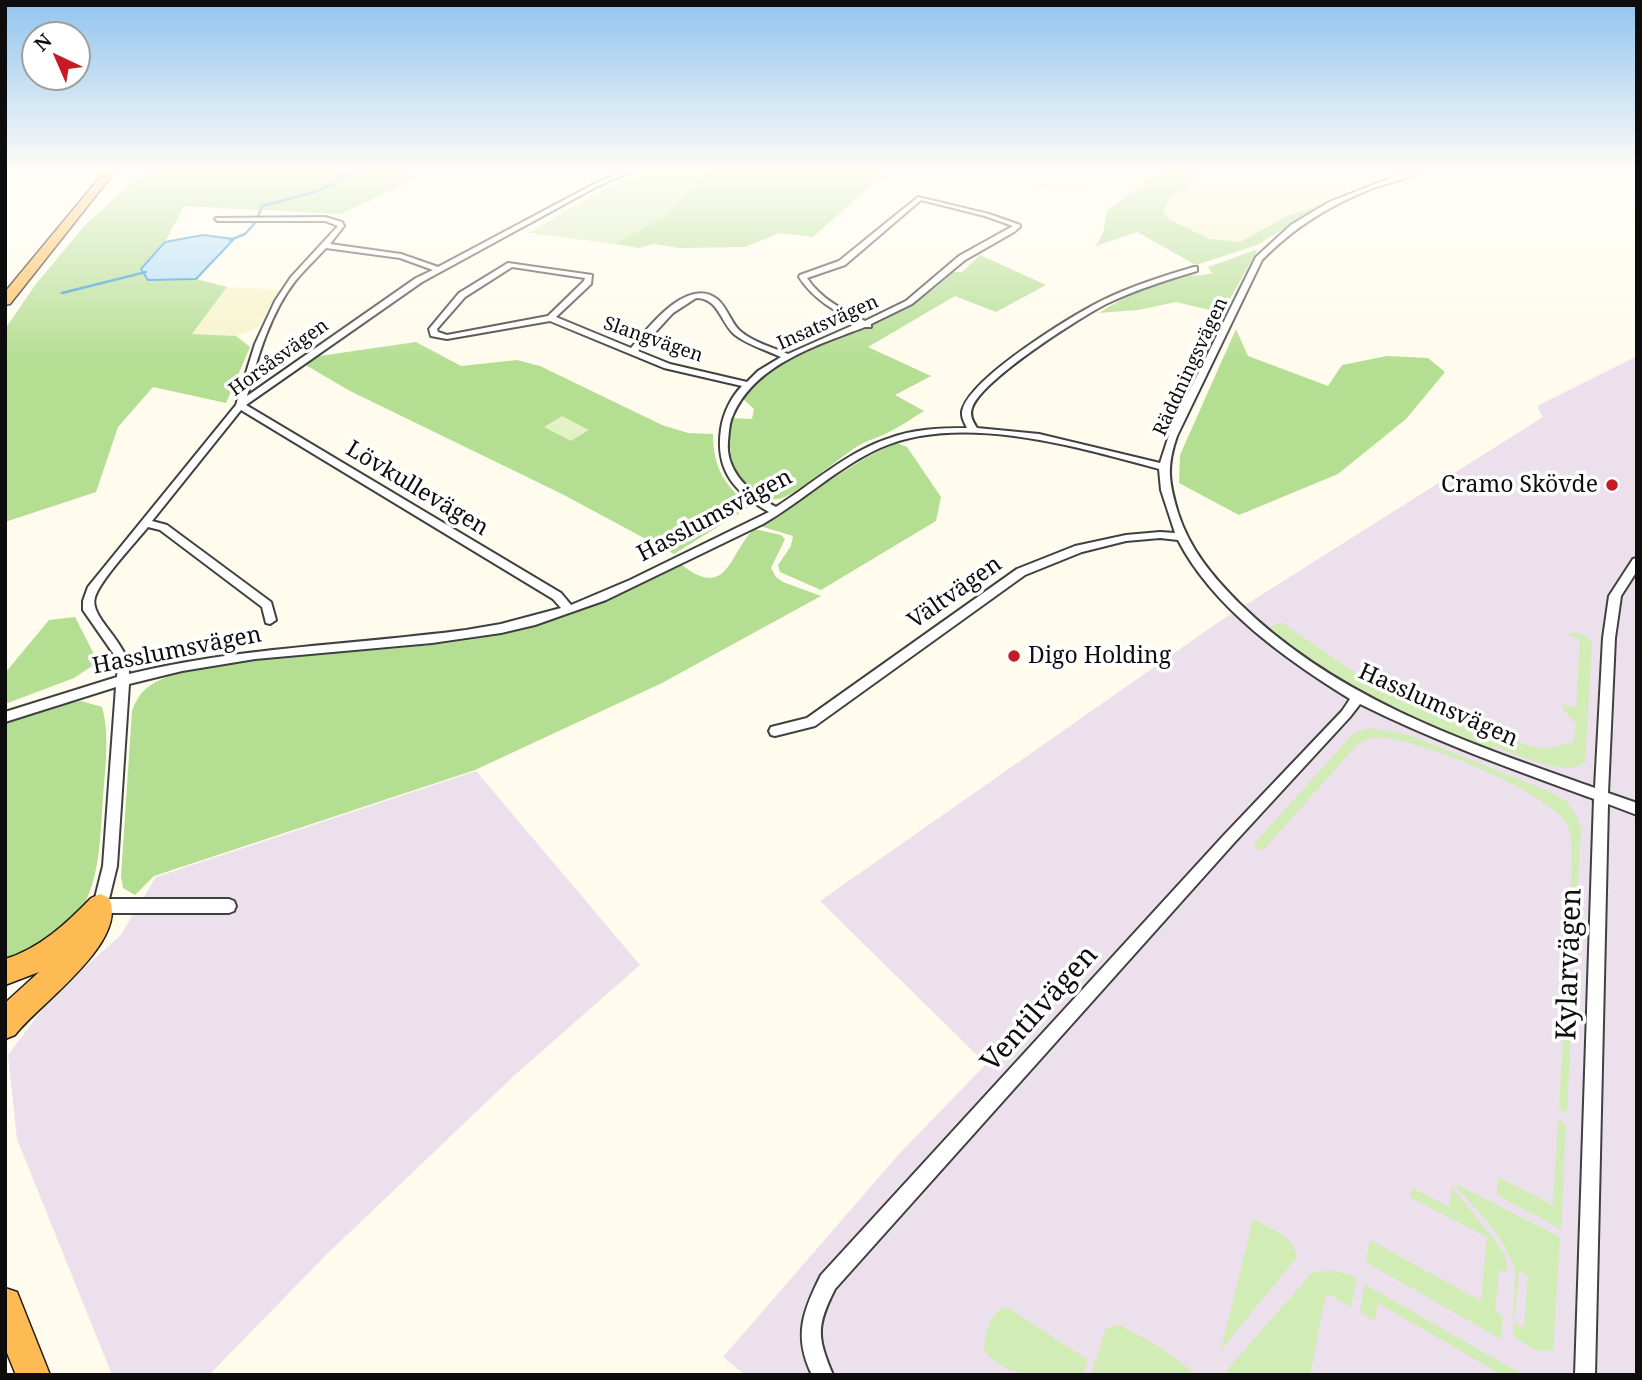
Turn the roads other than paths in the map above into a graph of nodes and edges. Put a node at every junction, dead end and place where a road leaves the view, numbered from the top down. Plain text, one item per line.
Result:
1 (57, 234) edge
2 (335, 234) edge
3 (505, 234) edge
4 (876, 234) edge
5 (1003, 234) edge
6 (1282, 234) edge
7 (327, 246) junction
8 (438, 269) junction
9 (1194, 269) dead end
10 (5, 301) edge
11 (551, 318) junction
12 (868, 325) junction
13 (632, 352) junction
14 (786, 356) junction
15 (747, 385) junction
16 (240, 405) junction
17 (972, 428) junction
18 (1164, 467) junction
19 (777, 512) junction
20 (146, 523) junction
21 (1180, 537) junction
22 (1637, 562) edge
23 (569, 610) junction
24 (270, 620) dead end
25 (123, 680) junction
26 (1358, 697) junction
27 (5, 716) edge
28 (775, 731) dead end
29 (1601, 796) junction
30 (1637, 809) edge
31 (100, 906) junction
32 (229, 906) dead end
33 (5, 972) edge
34 (5, 1025) edge
35 (5, 1304) edge
36 (33, 1375) edge
37 (823, 1375) edge
38 (1585, 1375) edge

1 - 10 highway
2 - 7 street
3 - 8 street, Horsåsvägen
4 - 12 street, Insatsvägen
5 - 12 street, Insatsvägen
6 - 18 street, Räddningsvägen
7 - 8 street
7 - 16 street
8 - 16 street, Horsåsvägen
9 - 17 street
11 - 11 street
11 - 13 street, Slangvägen
12 - 14 street, Insatsvägen
13 - 14 street
13 - 15 street, Slangvägen
14 - 15 street, Insatsvägen
15 - 19 street, Insatsvägen
16 - 20 street, Horsåsvägen
16 - 23 street, Lövkullevägen
17 - 18 street, Hasslumsvägen
17 - 19 street, Hasslumsvägen
18 - 21 street, Hasslumsvägen
19 - 23 street, Hasslumsvägen
20 - 24 street
20 - 25 street, Horsåsvägen
21 - 26 street, Hasslumsvägen
21 - 28 street, Vältvägen
22 - 29 street, Kylarvägen
23 - 25 street, Hasslumsvägen
25 - 27 street, Hasslumsvägen
25 - 31 street
26 - 29 street, Hasslumsvägen
26 - 37 street, Ventilvägen
29 - 30 street, Hasslumsvägen
29 - 38 street, Kylarvägen
31 - 32 street
31 - 33 highway
31 - 34 highway
35 - 36 highway

